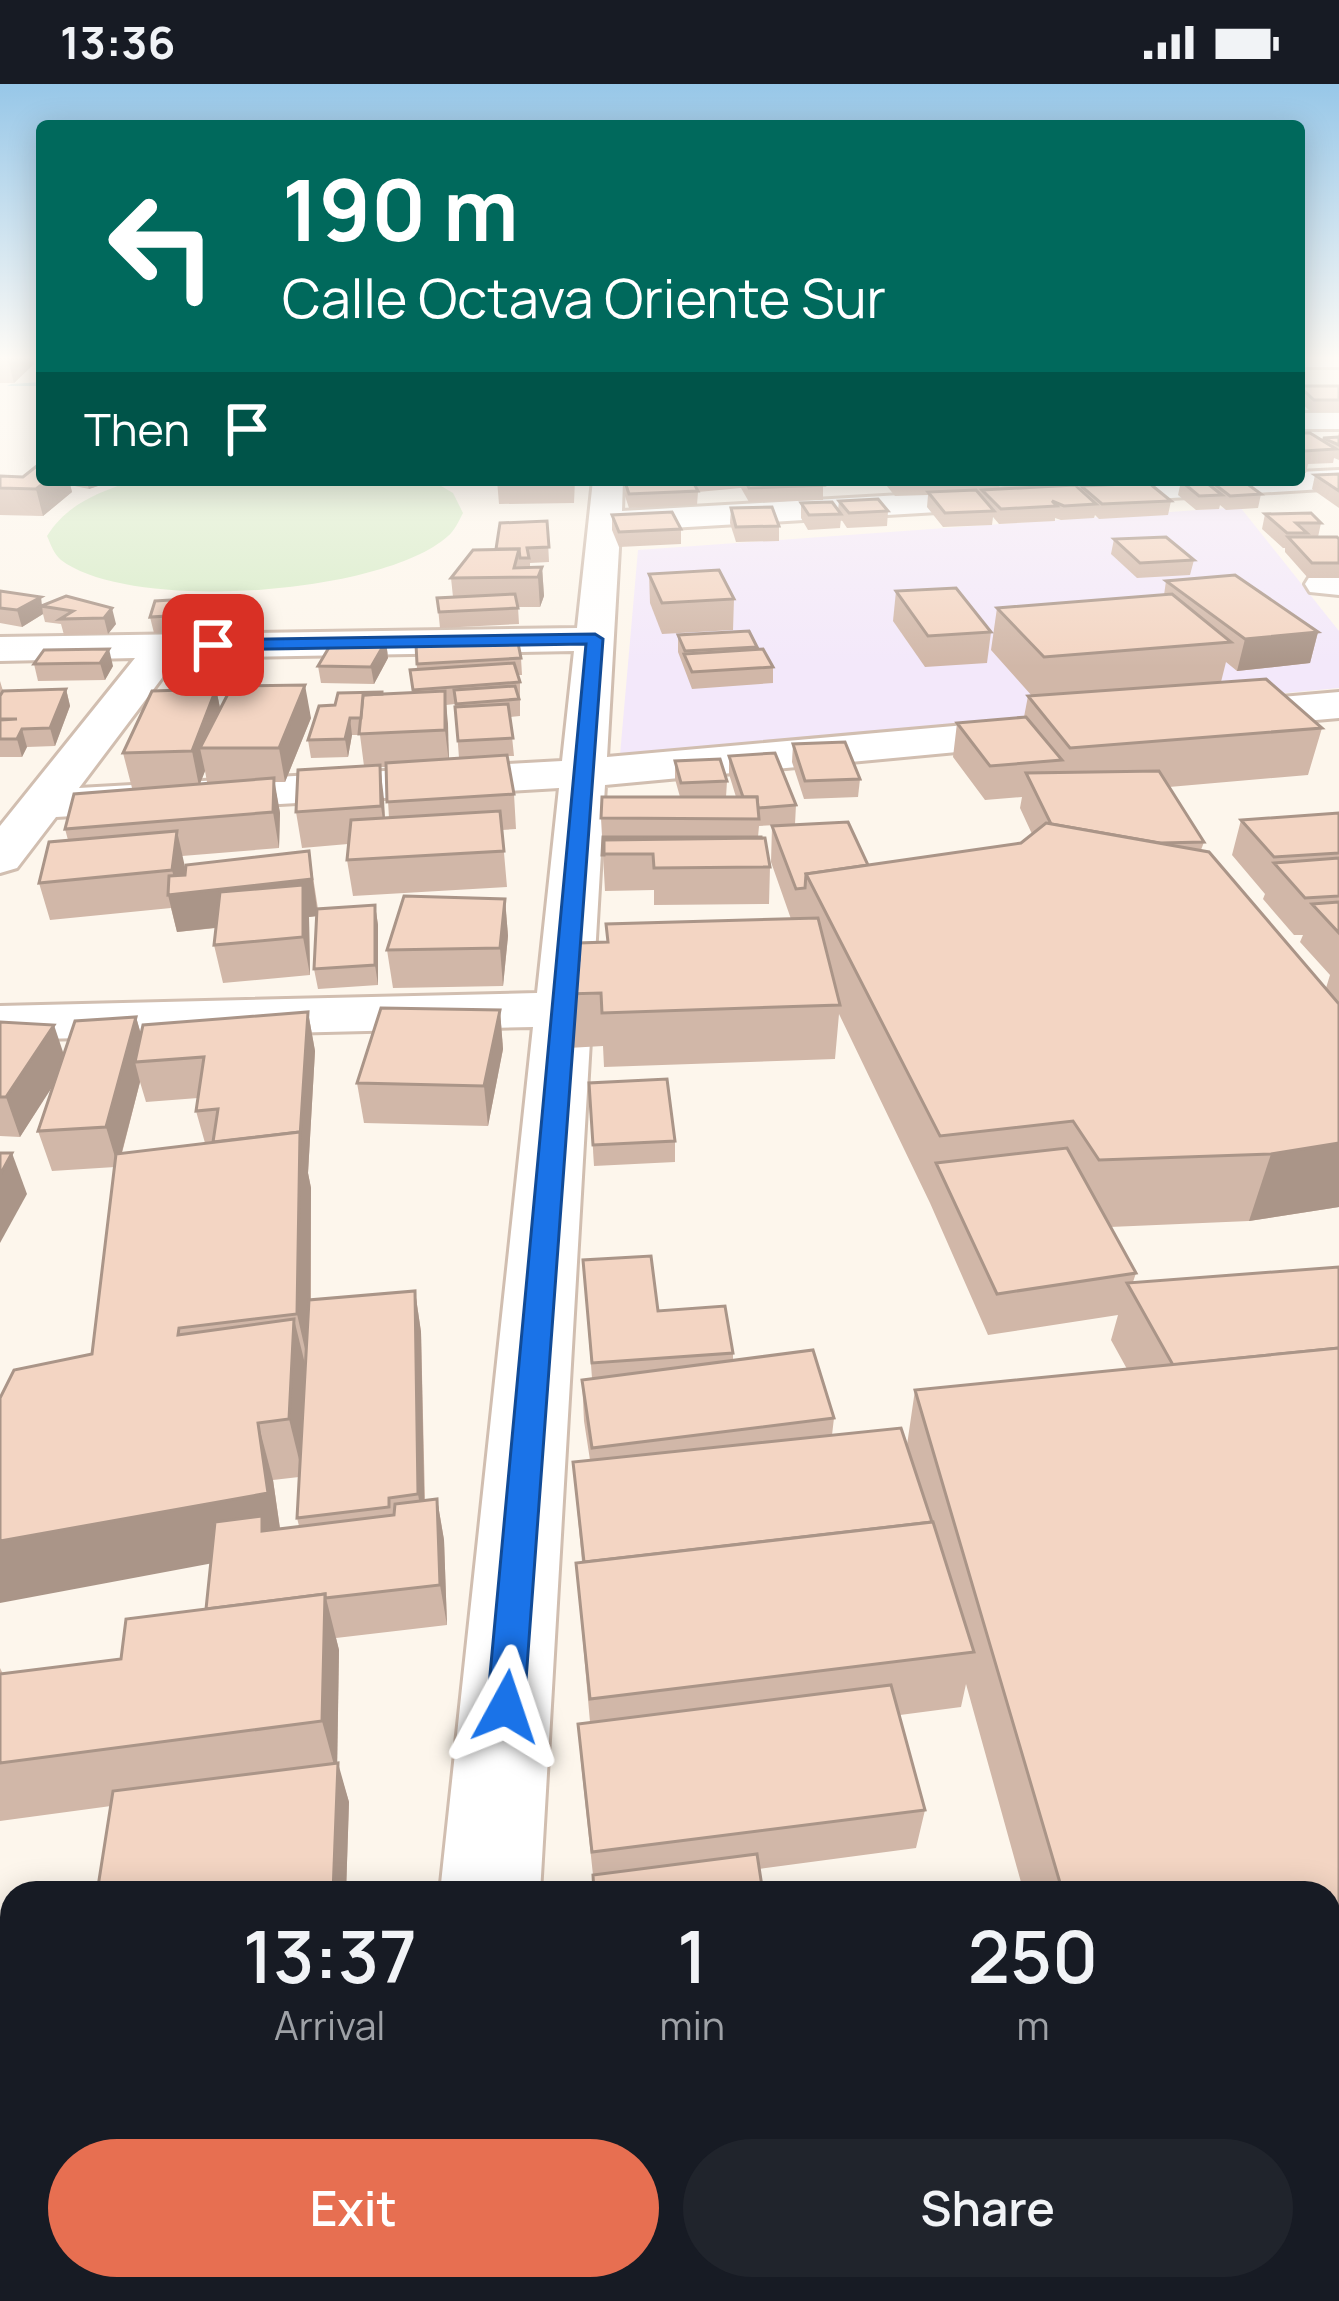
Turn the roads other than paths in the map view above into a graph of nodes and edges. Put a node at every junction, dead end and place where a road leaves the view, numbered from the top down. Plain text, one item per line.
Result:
1 (1339, 479) edge
2 (1305, 480) edge
3 (1069, 486) edge
4 (854, 492) edge
5 (606, 501) edge
6 (595, 639) junction
7 (166, 646) junction
8 (0, 649) edge
9 (1320, 706) edge
10 (1162, 720) edge
11 (1093, 726) edge
12 (1339, 745) edge
13 (584, 773) junction
14 (39, 804) junction
15 (0, 858) edge
16 (564, 1009) junction
17 (0, 1023) edge
18 (491, 1881) edge

1 - 2 street
3 - 4 street
4 - 5 street
5 - 6 street
6 - 7 street
6 - 13 street
7 - 8 street
7 - 14 street
9 - 10 street
9 - 12 street
11 - 13 street
13 - 14 street
13 - 16 street
14 - 15 street
16 - 17 street
16 - 18 street

